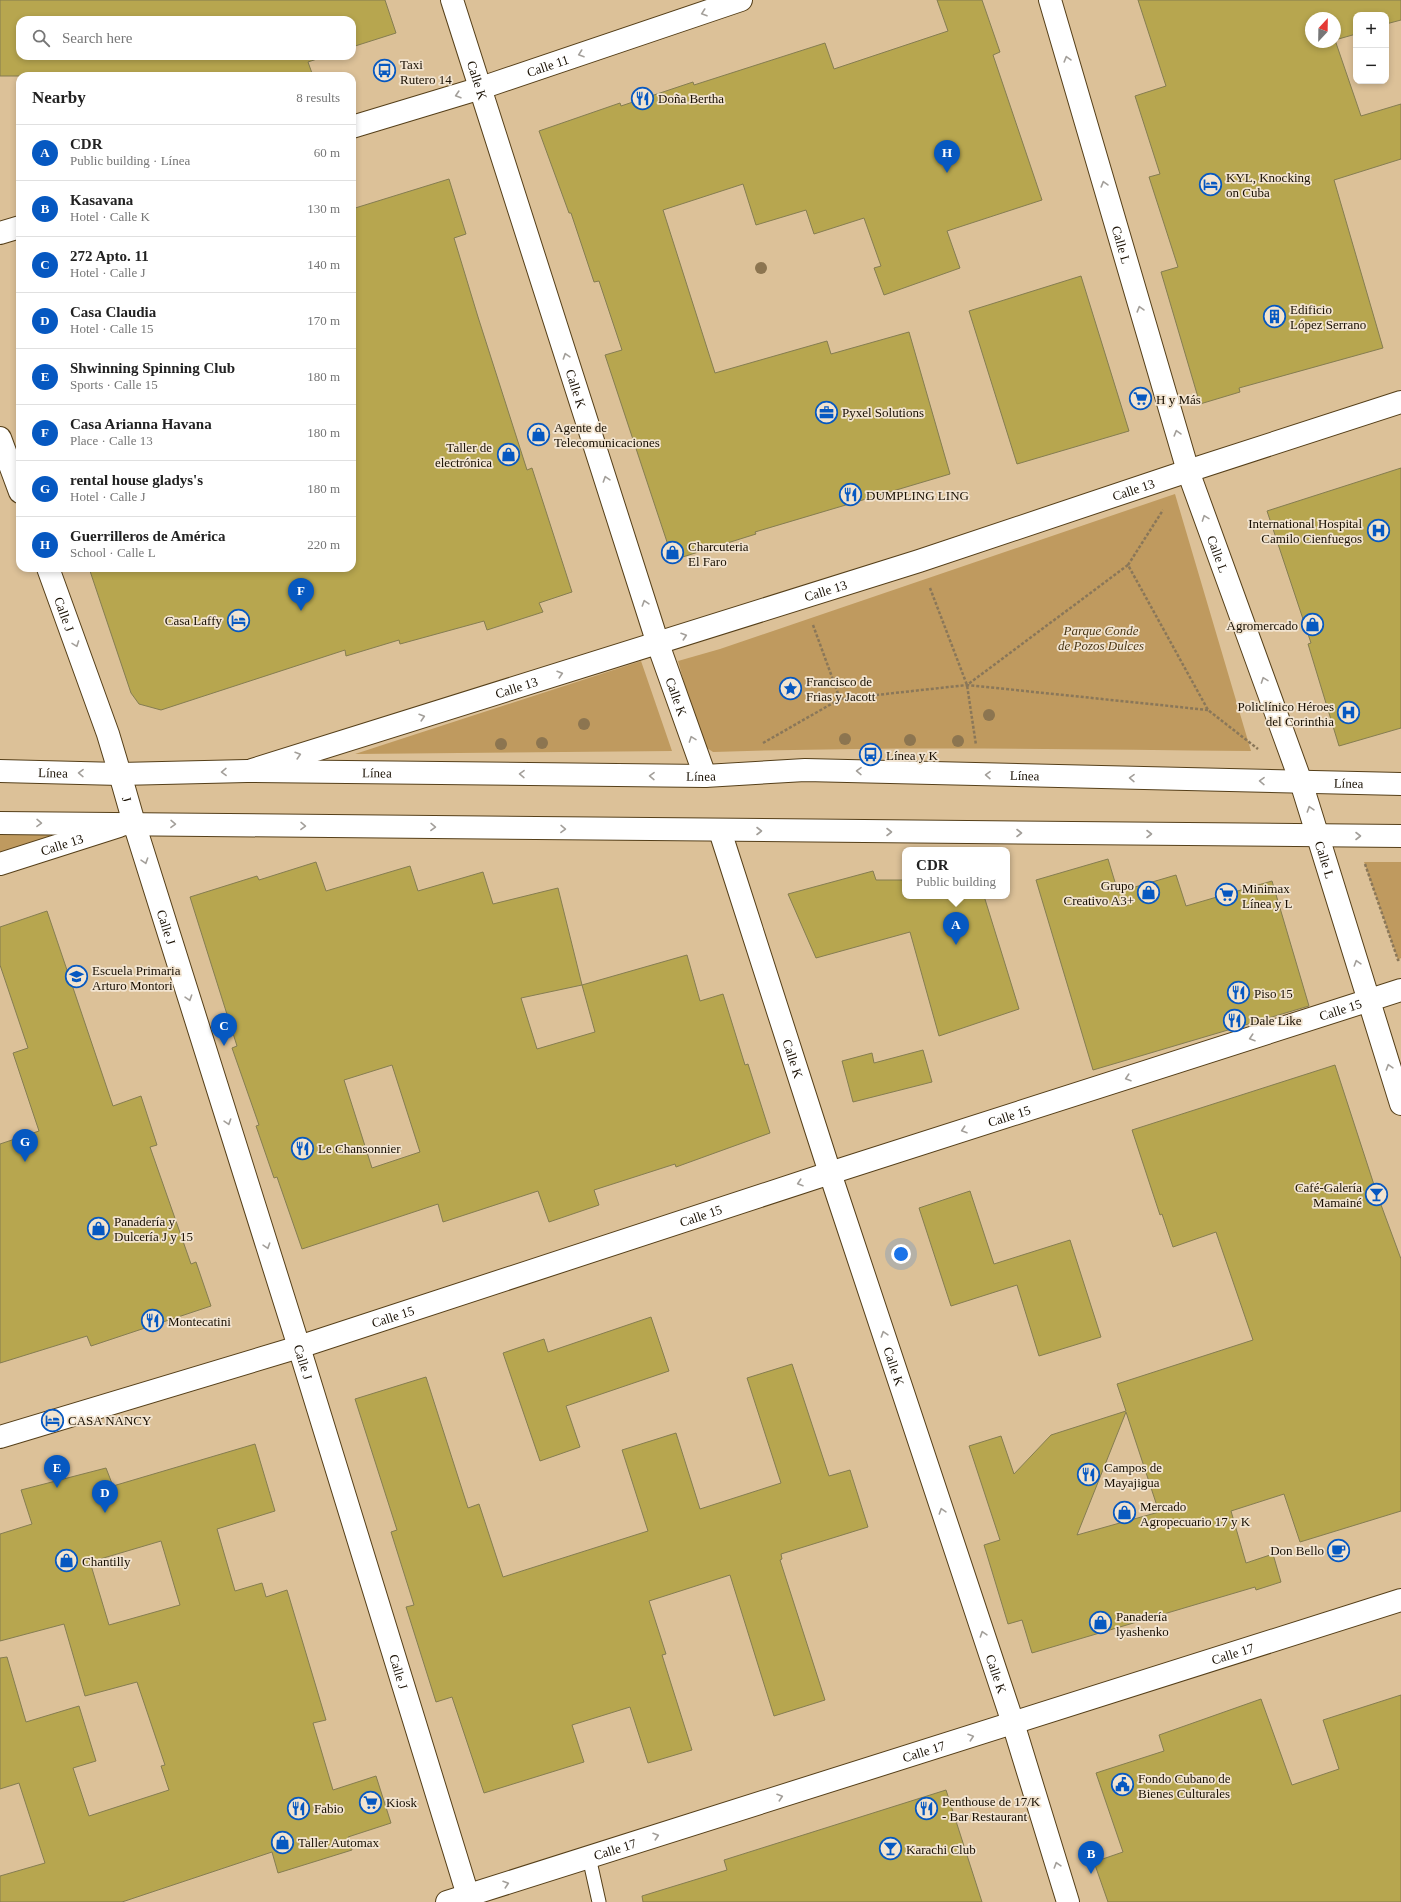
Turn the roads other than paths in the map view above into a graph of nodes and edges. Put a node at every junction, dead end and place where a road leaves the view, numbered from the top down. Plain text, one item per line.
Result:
1 (452, 0) edge
2 (741, 0) edge
3 (1050, 0) edge
4 (481, 88) junction
5 (356, 126) edge
6 (16, 228) edge
7 (0, 233) edge
8 (1401, 402) edge
9 (0, 438) edge
10 (1188, 471) junction
11 (16, 481) edge
12 (49, 572) edge
13 (658, 644) junction
14 (0, 771) edge
15 (247, 771) junction
16 (120, 774) junction
17 (705, 776) junction
18 (1301, 782) junction
19 (1401, 784) edge
20 (0, 823) edge
21 (129, 824) junction
22 (720, 831) junction
23 (1319, 836) junction
24 (1401, 836) edge
25 (0, 864) edge
26 (1401, 990) edge
27 (1369, 1001) junction
28 (1401, 1104) edge
29 (830, 1173) junction
30 (299, 1347) junction
31 (0, 1437) edge
32 (1401, 1600) edge
33 (1013, 1723) junction
34 (589, 1857) junction
35 (469, 1899) edge
36 (447, 1902) edge
37 (599, 1902) edge
38 (1068, 1902) edge

1 - 4 street, Calle K
2 -> 4 street, Calle 11
10 -> 3 street, Calle L
4 -> 5 street, Calle 11
13 -> 4 street, Calle K
6 - 7 street
8 - 10 street, Calle 13
9 - 11 street
13 -> 10 street, Calle 13
18 -> 10 street, Calle L
12 -> 16 street, Calle J
15 -> 13 street, Calle 13
17 -> 13 street, Calle K
16 -> 14 street, Línea
15 -> 16 street, Línea
17 -> 15 street, Línea
16 - 21 street, J
18 -> 17 street, Línea
18 - 19 street, Línea
23 -> 18 street, Calle L
20 -> 21 street
21 -> 22 street
21 - 25 street, Calle 13
21 -> 30 street, Calle J
22 -> 23 street
22 - 29 street, Calle K
23 -> 24 street
27 -> 23 street, Calle L
26 - 27 street, Calle 15
28 -> 27 street, Calle L
27 -> 29 street, Calle 15
29 -> 30 street, Calle 15
33 -> 29 street, Calle K
30 - 31 street, Calle 15
30 - 35 street, Calle J
32 - 33 street, Calle 17
34 -> 33 street, Calle 17
38 -> 33 street, Calle K
35 -> 34 street, Calle 17
34 - 37 lane
35 - 36 street, Calle 17

